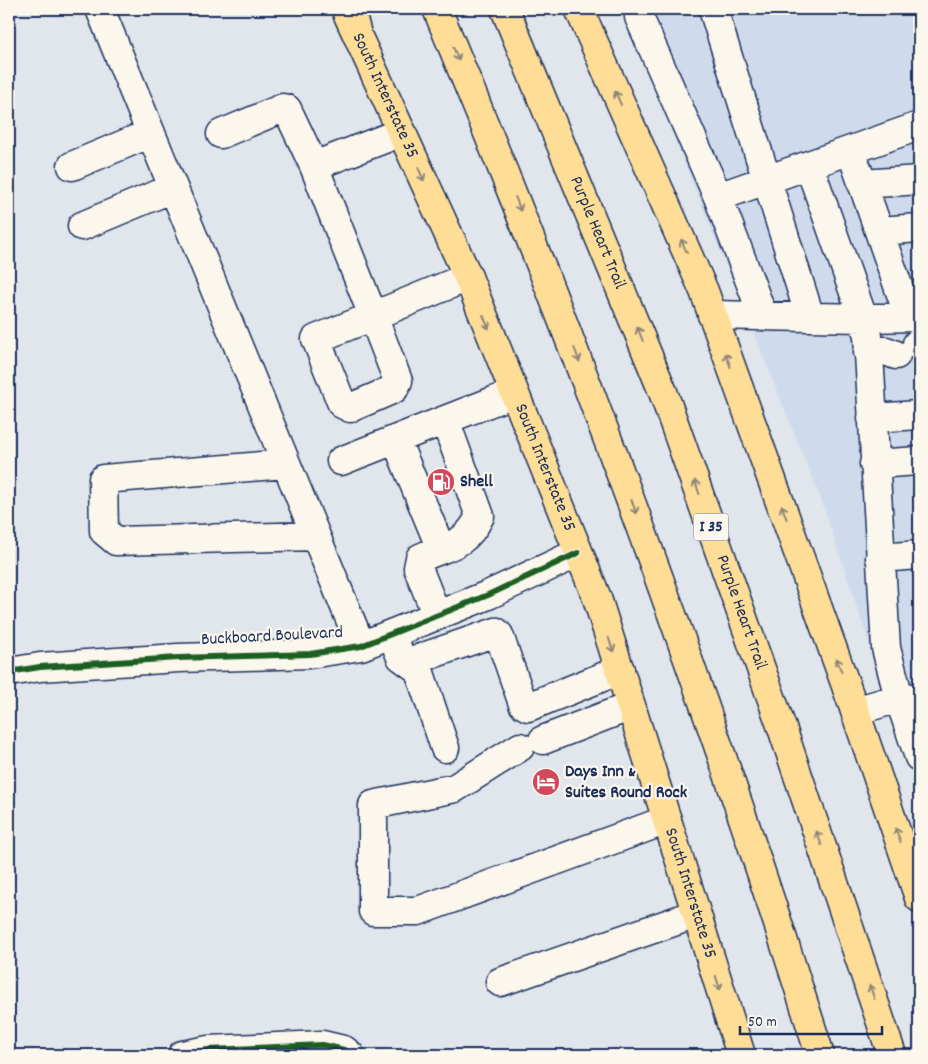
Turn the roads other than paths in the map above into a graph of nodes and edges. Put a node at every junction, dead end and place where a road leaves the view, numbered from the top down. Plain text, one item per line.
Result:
1 (100, 9) edge
2 (345, 9) edge
3 (437, 9) edge
4 (505, 9) edge
5 (579, 9) edge
6 (639, 9) edge
7 (713, 9) edge
8 (353, 21) edge
9 (919, 126) edge
10 (402, 132) junction
11 (151, 133) junction
12 (221, 134) dead end
13 (851, 151) junction
14 (72, 166) dead end
15 (314, 166) junction
16 (808, 166) junction
17 (766, 180) junction
18 (919, 180) edge
19 (862, 184) junction
20 (174, 188) junction
21 (718, 197) junction
22 (82, 226) dead end
23 (919, 228) edge
24 (879, 231) junction
25 (468, 277) junction
26 (907, 277) edge
27 (712, 315) junction
28 (763, 316) junction
29 (810, 317) junction
30 (914, 317) edge
31 (863, 318) junction
32 (902, 350) edge
33 (514, 393) junction
34 (919, 415) edge
35 (872, 418) junction
36 (444, 420) junction
37 (396, 440) junction
38 (341, 461) dead end
39 (919, 461) edge
40 (286, 464) junction
41 (874, 464) junction
42 (316, 536) junction
43 (441, 549) junction
44 (578, 553) junction
45 (919, 555) edge
46 (880, 558) junction
47 (437, 616) junction
48 (391, 636) junction
49 (360, 646) junction
50 (408, 662) junction
51 (620, 670) junction
52 (9, 672) edge
53 (909, 698) edge
54 (631, 706) junction
55 (855, 711) junction
56 (445, 748) dead end
57 (919, 757) edge
58 (667, 820) junction
59 (919, 898) edge
60 (696, 914) junction
61 (500, 982) dead end
62 (182, 1055) edge
63 (350, 1055) edge
64 (741, 1055) edge
65 (820, 1055) edge
66 (892, 1055) edge

1 - 11 street
2 - 8 main road, South Interstate 35
3 -> 65 main road
66 -> 4 main road, Purple Heart Trail / I 35
27 -> 5 main road
6 - 21 street
7 - 17 street
8 - 10 main road, South Interstate 35
9 - 13 street
10 - 15 street
10 -> 25 main road, South Interstate 35
11 - 14 street
11 - 20 street
12 - 15 street
13 - 16 street
13 - 19 street
15 - 25 street
16 - 17 street
16 - 31 street
17 - 21 street
17 - 29 street
18 - 19 street
19 - 24 street
20 - 22 street
20 - 40 street
21 - 28 street
23 - 24 street
24 - 26 street
25 -> 33 main road, South Interstate 35
26 - 30 street
27 - 28 street
55 -> 27 main road
28 - 29 street
29 - 31 street
30 - 31 street
31 - 32 street
32 - 35 street
33 - 36 street
33 - 44 main road, South Interstate 35
34 - 35 street
35 - 41 street
36 - 37 street
36 - 43 street
37 - 38 street
37 - 43 street
39 - 41 street
40 - 42 street
40 - 42 street
41 - 46 street
42 - 49 street
43 - 47 street
44 - 47 street, Buckboard Boulevard
44 -> 51 main road, South Interstate 35
45 - 46 street
46 - 53 street
47 - 48 street, Buckboard Boulevard
48 - 49 street, Buckboard Boulevard
48 - 50 street
49 - 52 street, Buckboard Boulevard
50 - 51 street
50 - 56 street
51 - 54 main road, South Interstate 35
53 - 55 street
53 - 57 street
54 - 58 main road, South Interstate 35
54 - 58 street
59 -> 55 main road
58 - 60 main road, South Interstate 35
60 - 61 street
60 -> 64 main road, South Interstate 35
62 - 63 street

